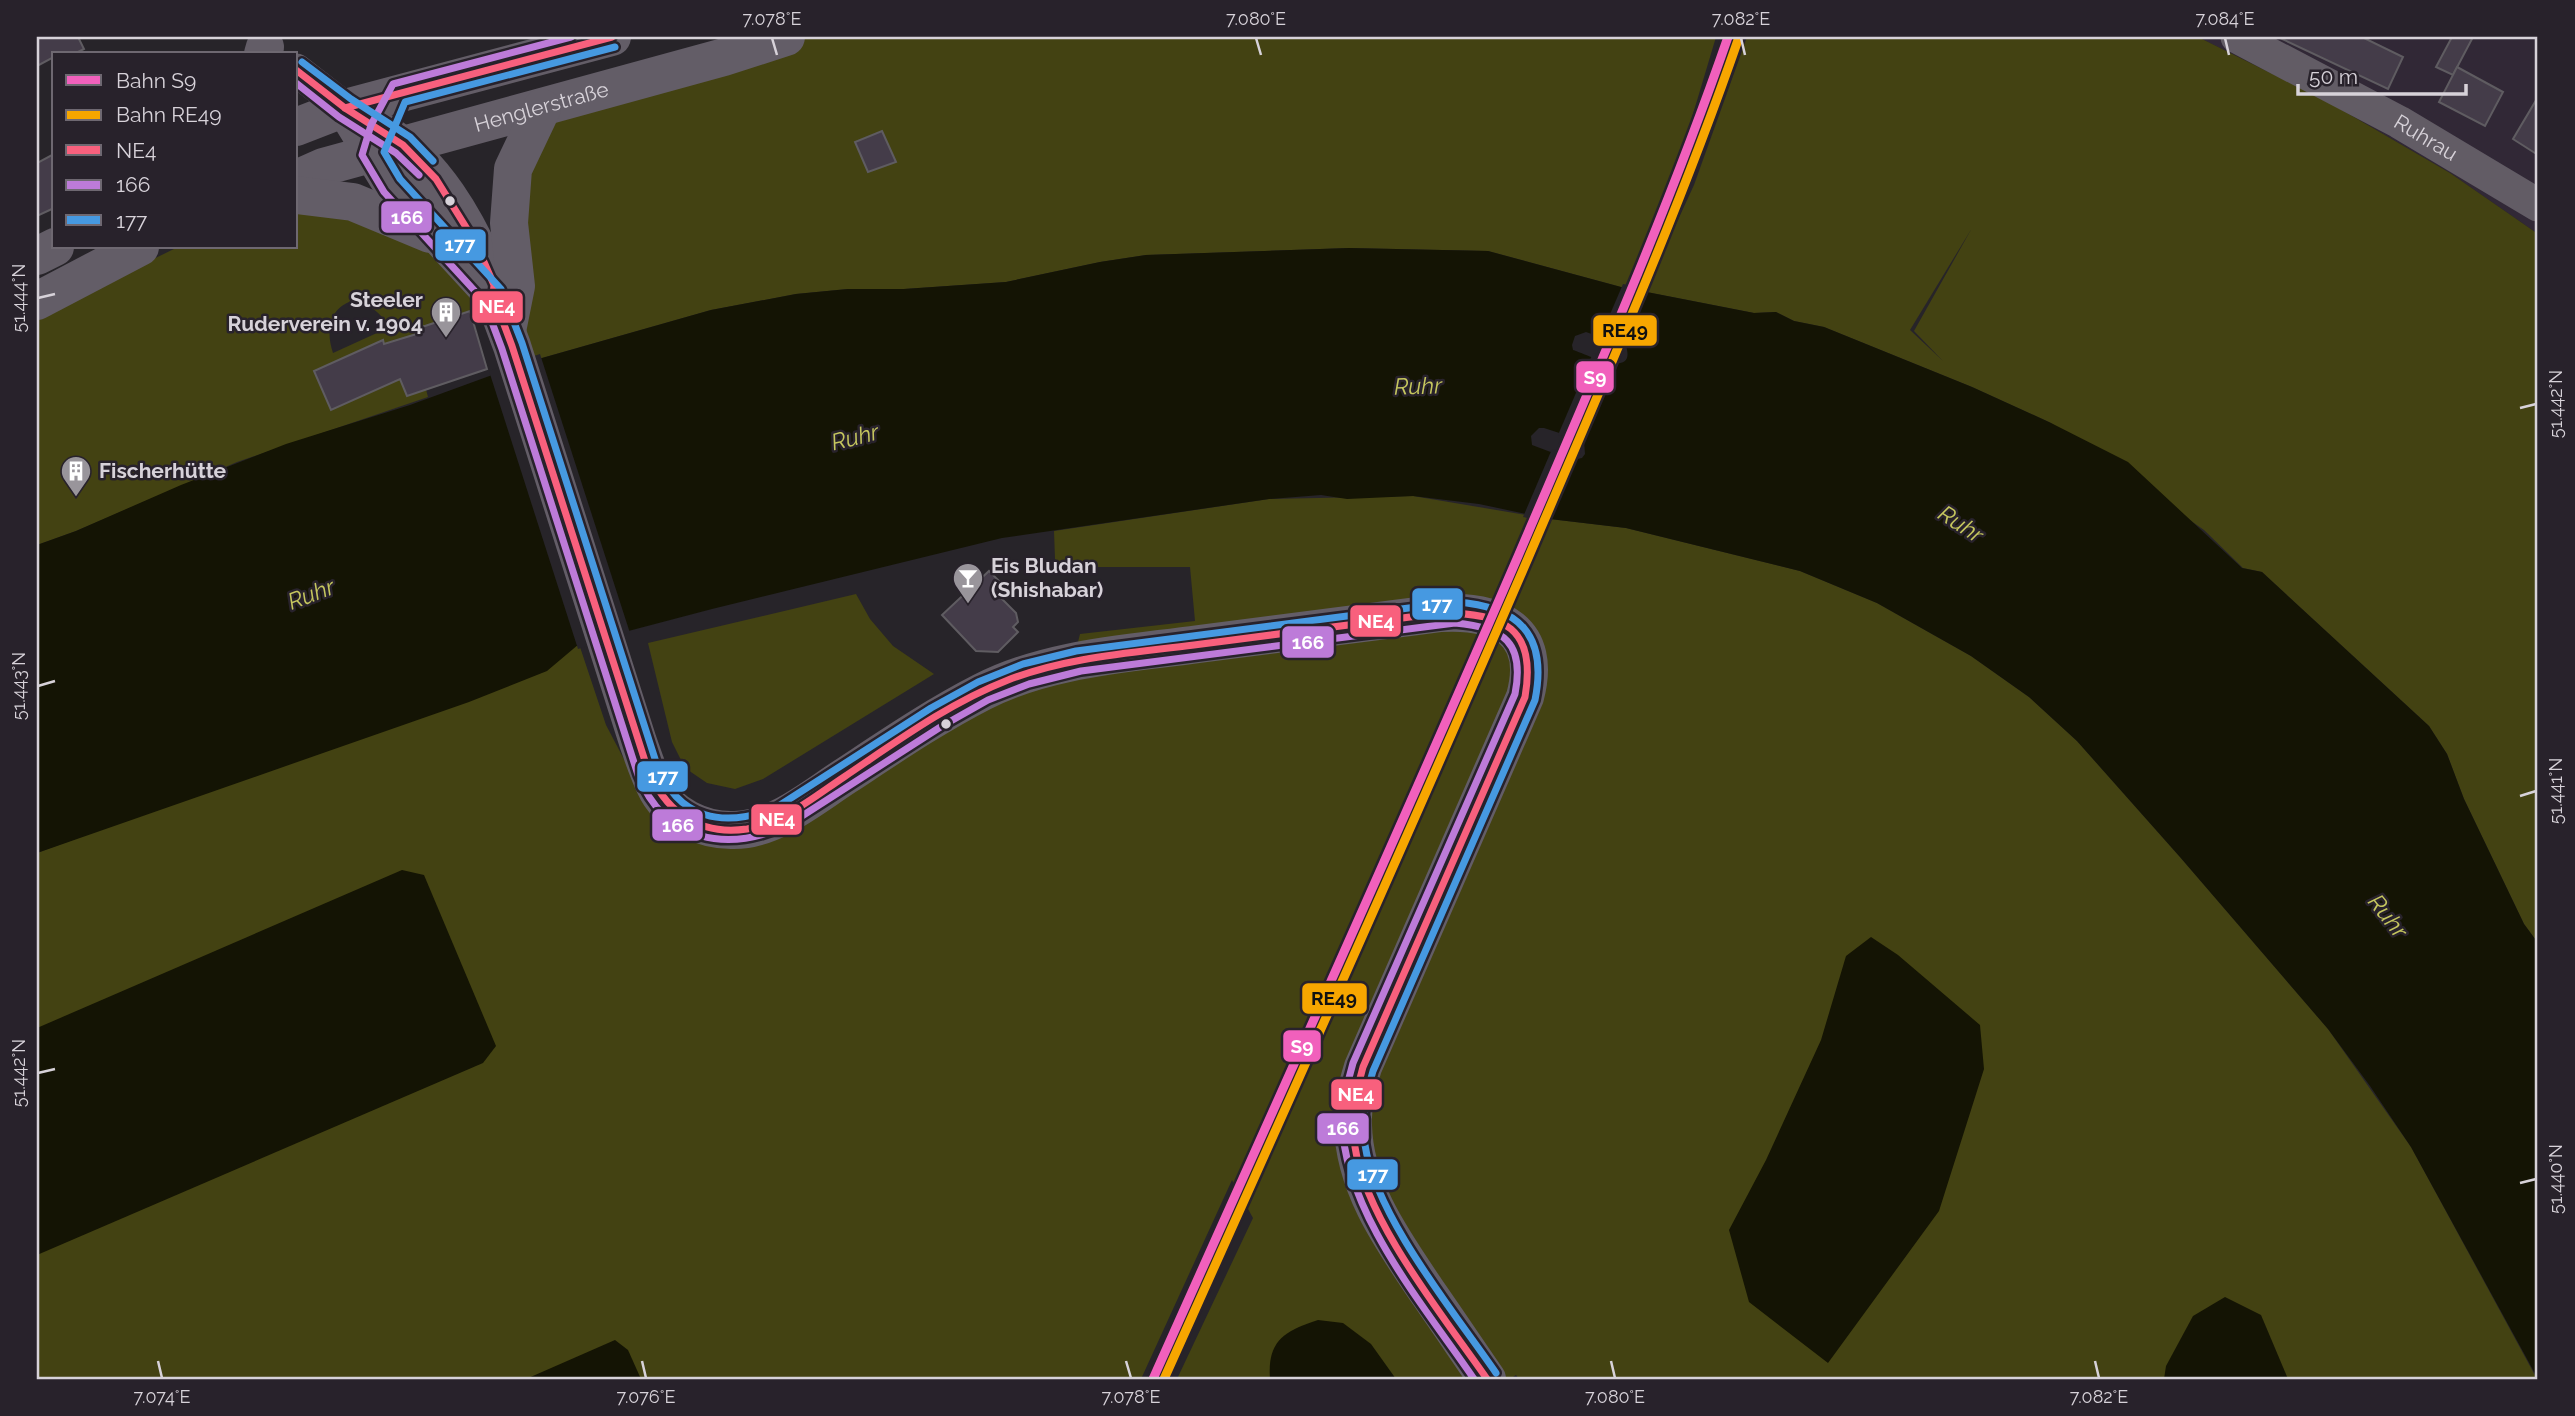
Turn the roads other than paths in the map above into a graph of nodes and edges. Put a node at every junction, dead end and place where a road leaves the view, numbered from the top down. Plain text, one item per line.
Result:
1 (612, 37) edge
2 (786, 37) edge
3 (2237, 37) edge
4 (298, 72) edge
5 (398, 93) junction
6 (345, 108) junction
7 (542, 108) junction
8 (298, 126) edge
9 (385, 143) junction
10 (298, 178) edge
11 (298, 195) edge
12 (2538, 205) edge
13 (439, 238) junction
14 (53, 248) edge
15 (138, 248) edge
16 (37, 256) edge
17 (493, 295) junction
18 (37, 301) edge
19 (511, 342) junction
20 (1487, 1379) edge

1 - 5 main road
2 - 7 main road, Henglerstraße
3 - 12 street, Ruhrau
4 - 6 street
5 - 6 main road
5 - 9 main road
6 - 8 main road
6 - 9 main road
7 - 9 main road, Henglerstraße
7 - 19 main road
9 - 10 main road, Henglerstraße
9 - 13 main road
9 - 17 main road
11 - 13 main road
13 - 17 main road
14 - 16 main road
15 - 18 main road
17 - 19 main road
19 - 20 main road

